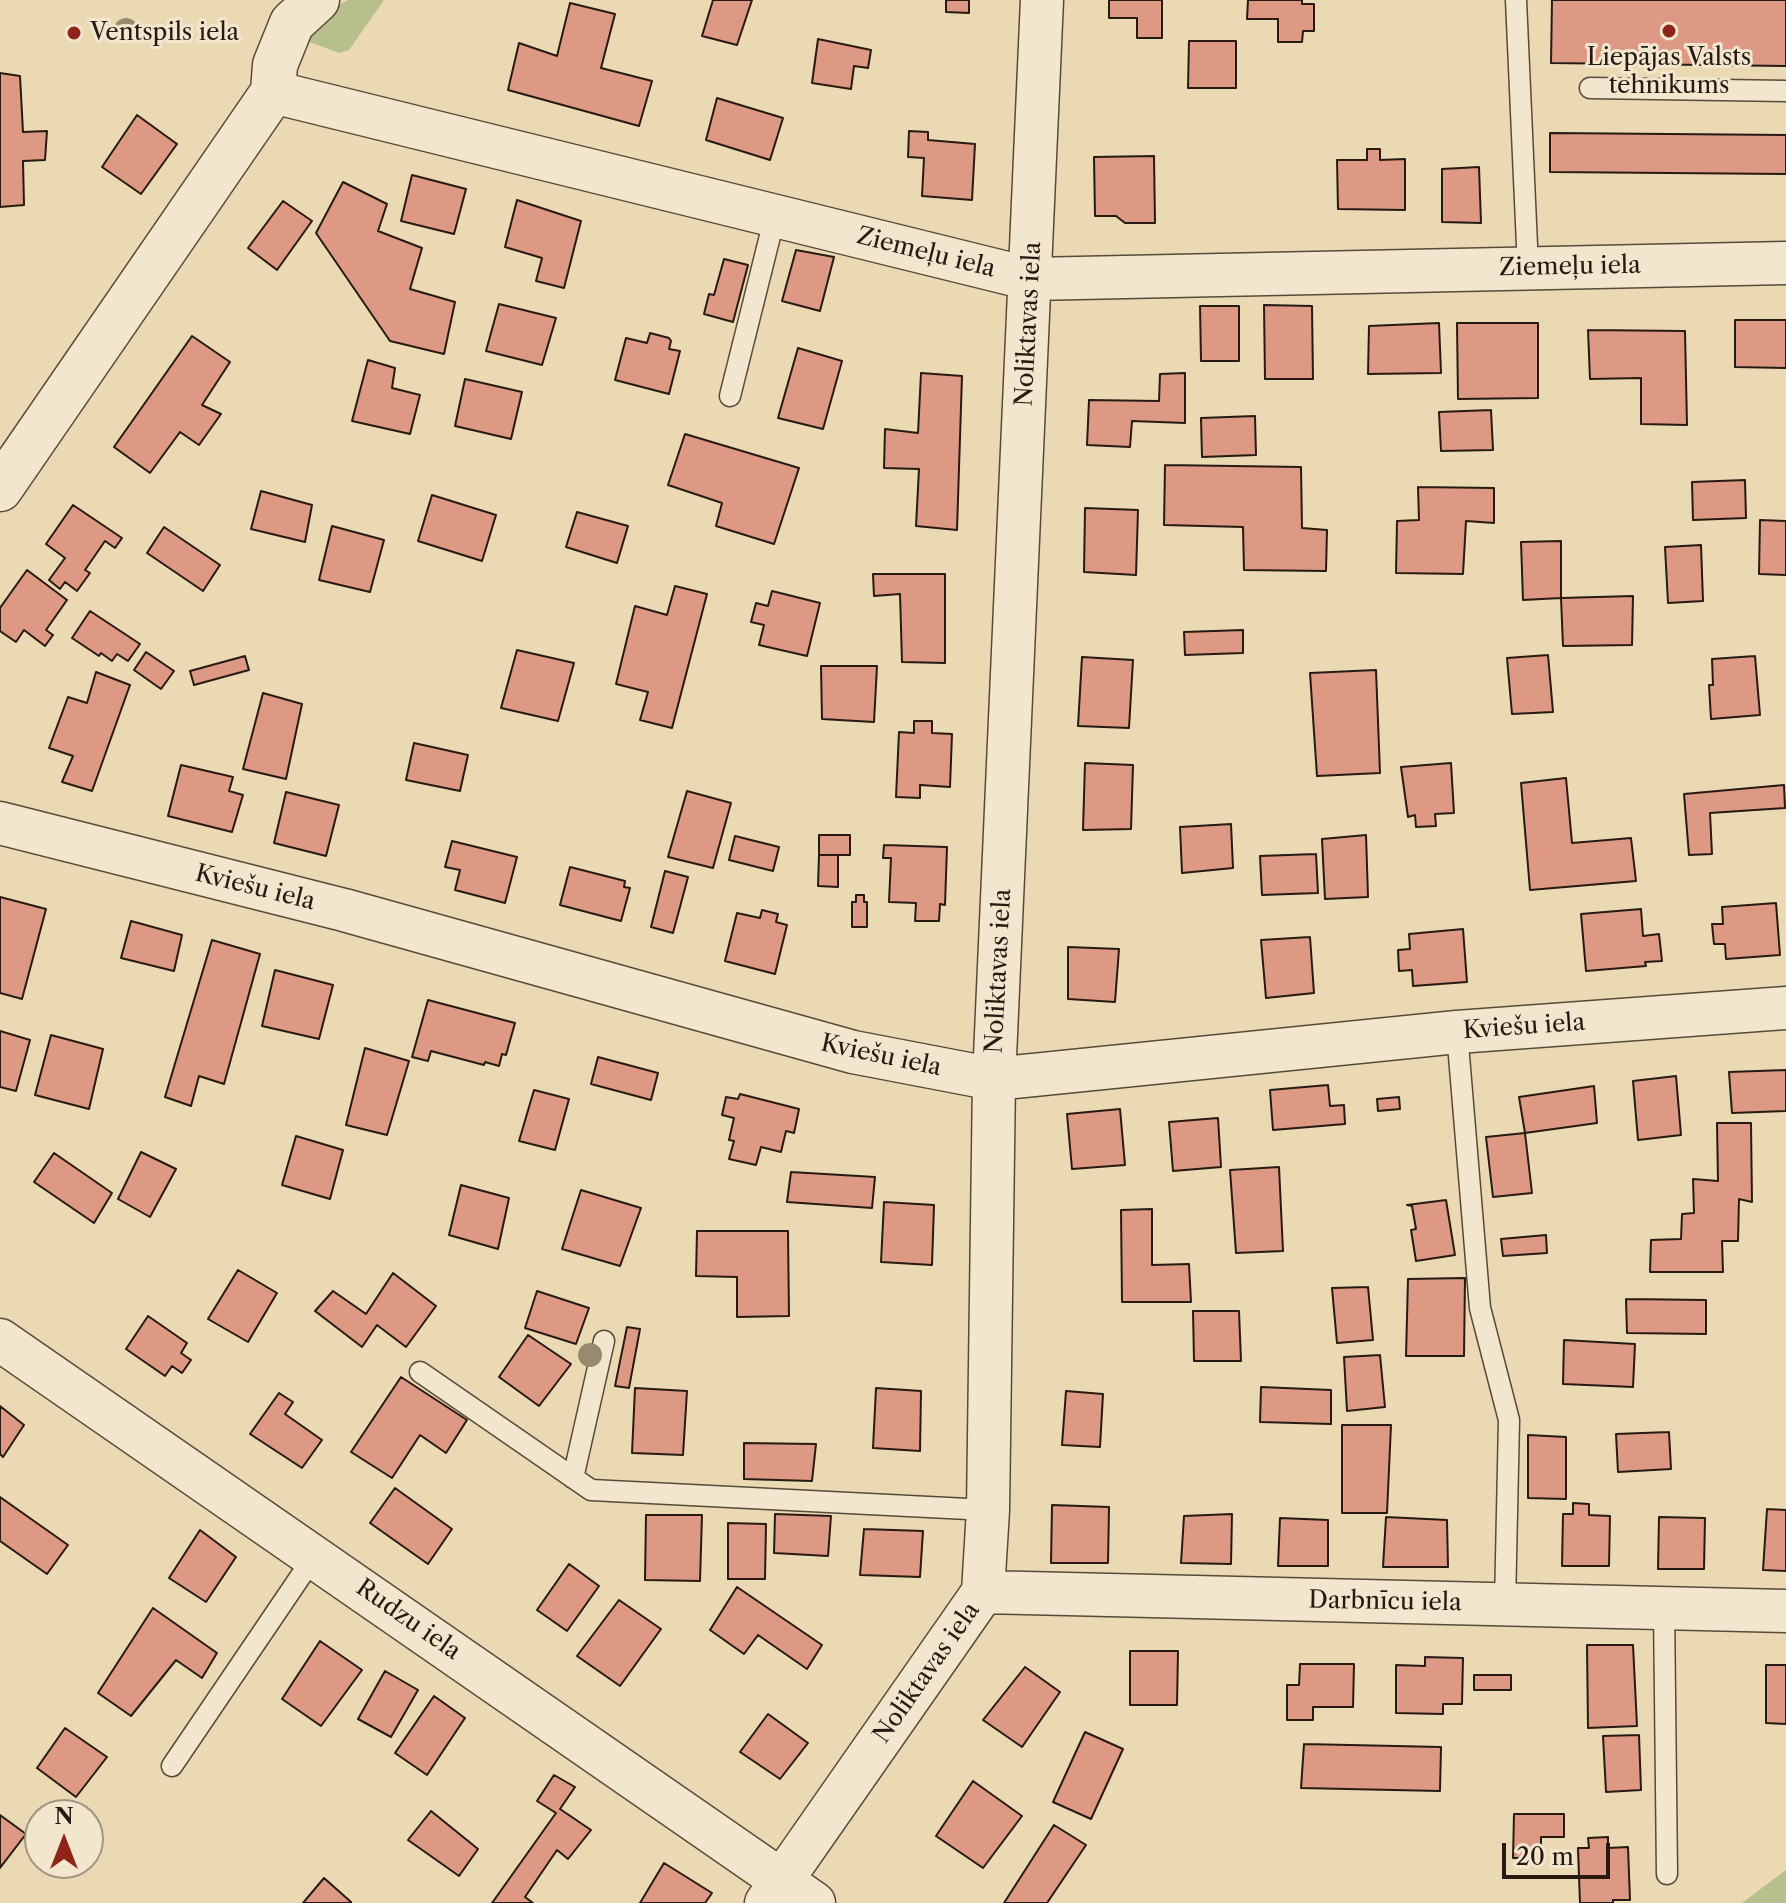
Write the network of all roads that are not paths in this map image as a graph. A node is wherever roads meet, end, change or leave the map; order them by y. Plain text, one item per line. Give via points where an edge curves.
1 (317, 0) edge
2 (1042, 0) edge
3 (1516, 0) edge
4 (1590, 88) dead end
5 (1786, 91) edge
6 (273, 92) junction
7 (775, 216) junction
8 (1786, 263) edge
9 (1528, 268) junction
10 (1031, 279) junction
11 (730, 396) dead end
12 (0, 489) edge
13 (0, 823) edge
14 (1786, 1008) edge
15 (1457, 1032) junction
16 (994, 1079) junction
17 (0, 1340) edge
18 (604, 1341) dead end
19 (420, 1372) dead end
20 (573, 1478) junction
21 (988, 1510) junction
22 (315, 1555) junction
23 (983, 1592) junction
24 (1505, 1605) junction
25 (1664, 1608) junction
26 (1786, 1611) edge
27 (172, 1766) dead end
28 (1667, 1874) dead end
29 (787, 1895) edge

1 - 6 street via 292,23 275,65
2 - 10 street, Noliktavas iela
3 - 9 lane
4 - 5 lane
6 - 7 street, Ziemeļu iela
6 - 12 street
7 - 10 street, Ziemeļu iela
7 - 11 lane
8 - 9 street, Ziemeļu iela
9 - 10 street, Ziemeļu iela
10 - 16 street, Noliktavas iela
13 - 16 street, Kviešu iela via 344,910 853,1052
14 - 15 street, Kviešu iela
15 - 16 street, Kviešu iela
15 - 24 lane via 1480,1308 1509,1420
16 - 21 street, Noliktavas iela
17 - 22 street, Rudzu iela
18 - 20 lane
19 - 20 lane
20 - 21 lane via 591,1490
21 - 23 street, Noliktavas iela
22 - 27 lane
22 - 29 street, Rudzu iela
23 - 24 street, Darbnīcu iela
23 - 29 street, Noliktavas iela
24 - 25 street, Darbnīcu iela
25 - 26 street, Darbnīcu iela
25 - 28 lane

